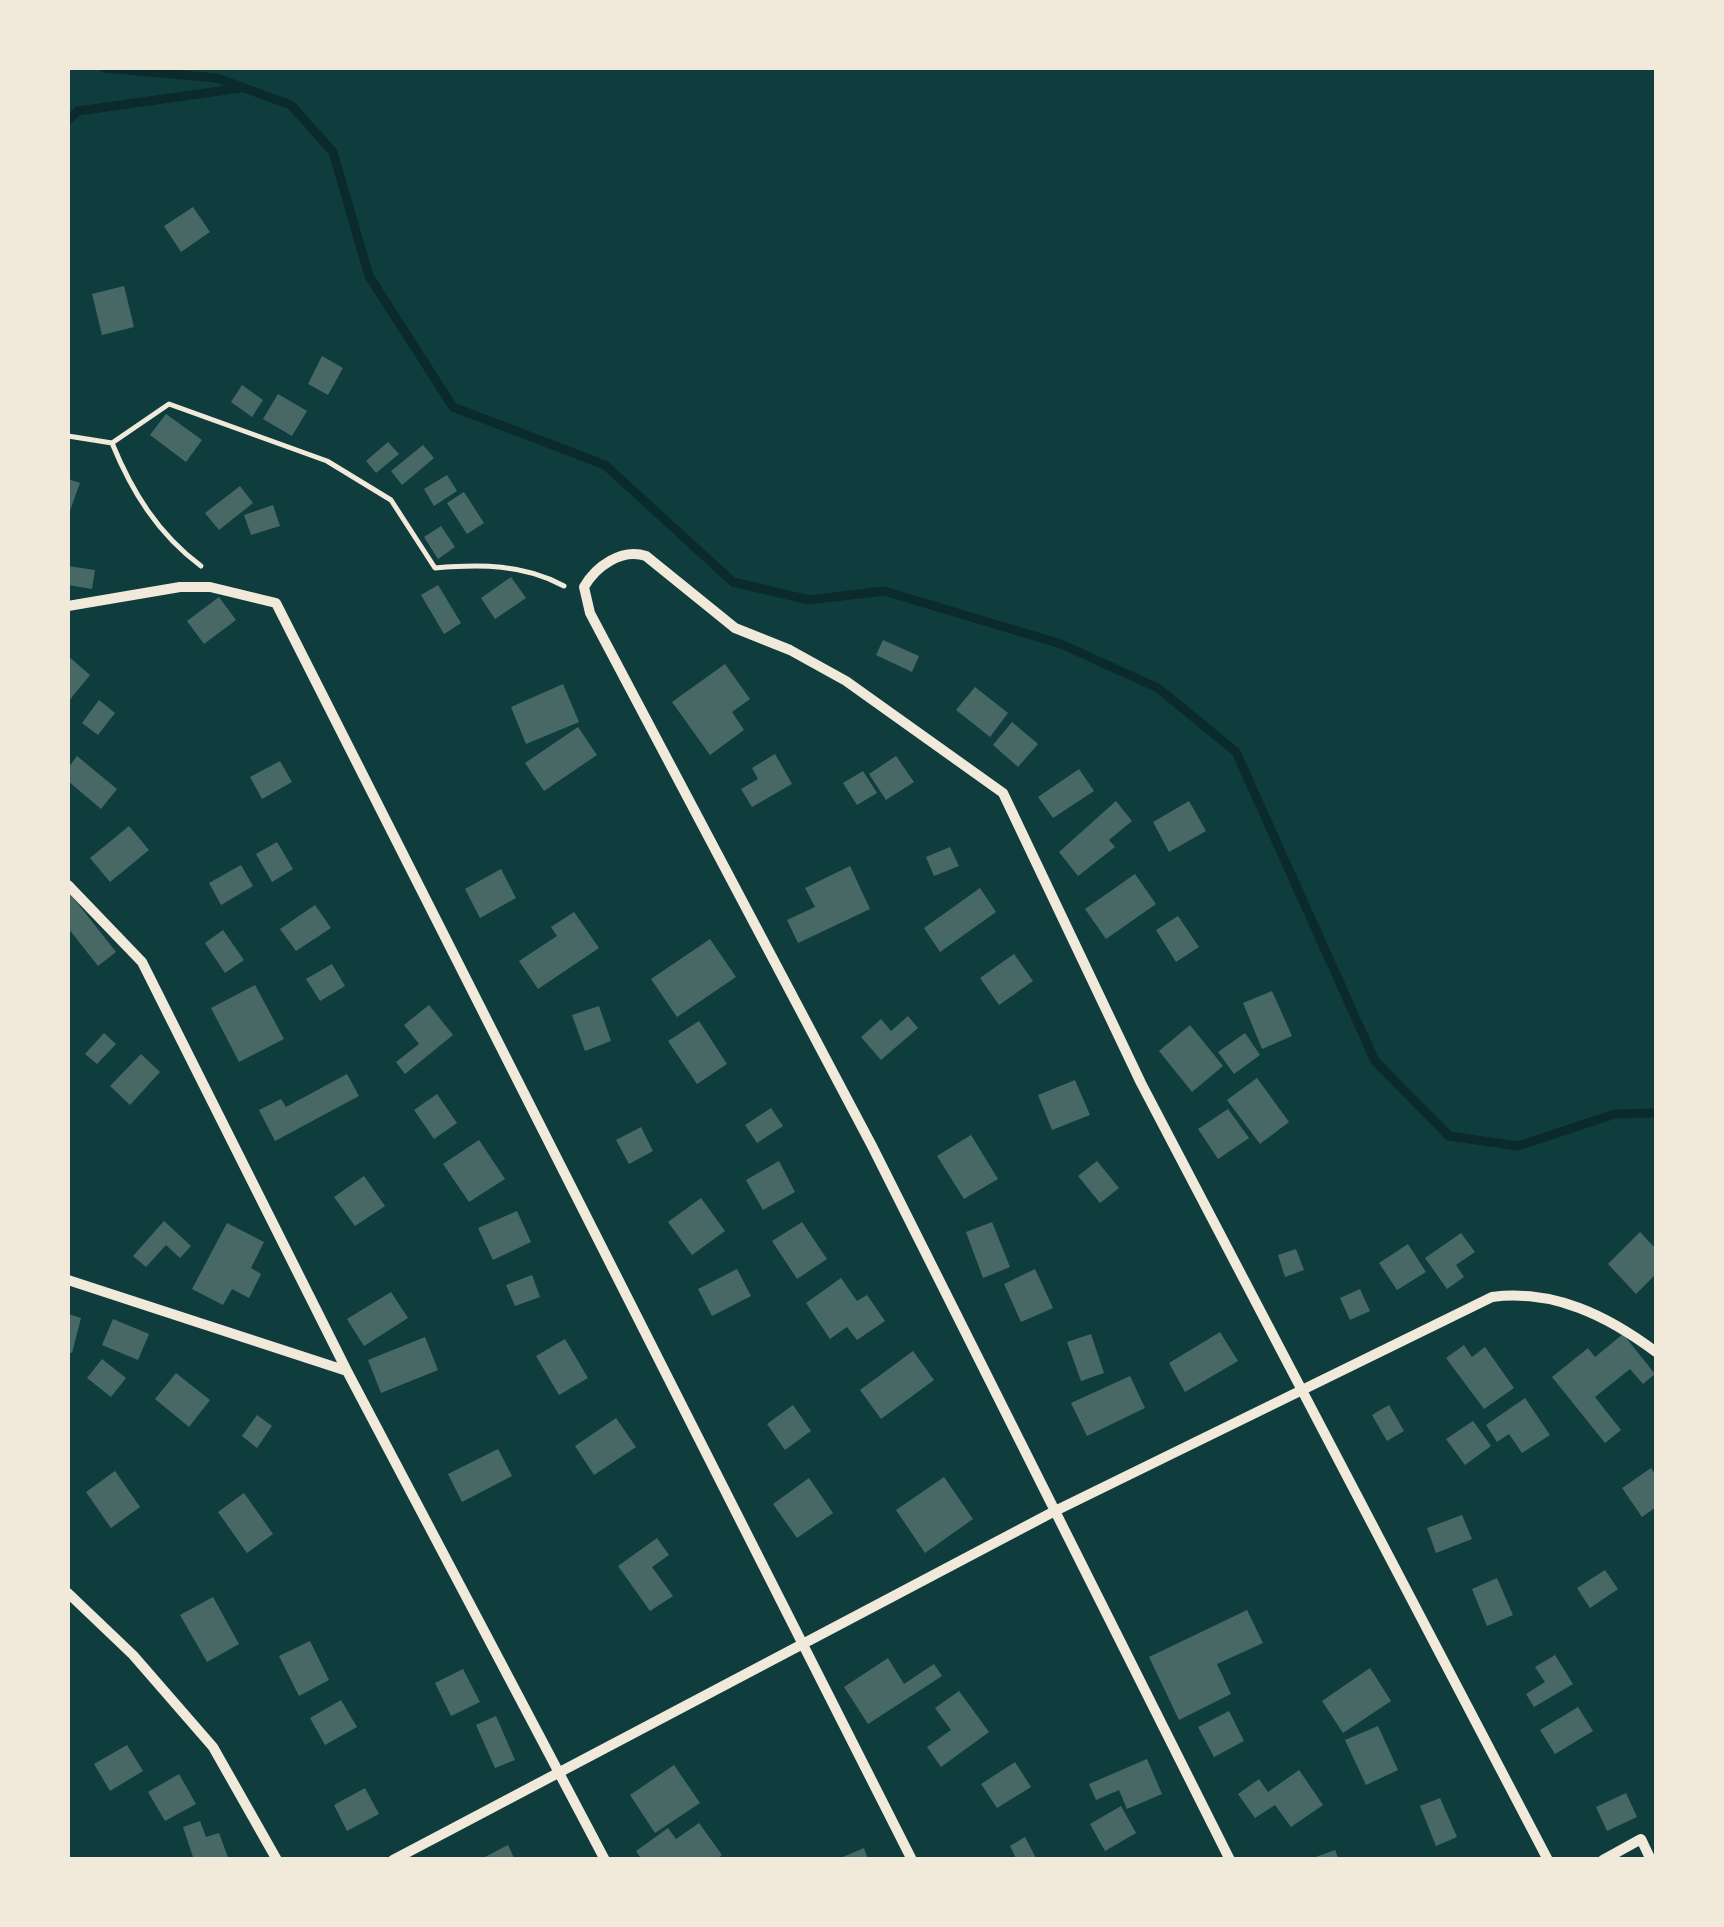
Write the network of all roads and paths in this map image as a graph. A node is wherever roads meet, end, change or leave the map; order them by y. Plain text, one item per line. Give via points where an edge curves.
1 (68, 436) edge
2 (112, 442) junction
3 (235, 592) junction
4 (584, 598) junction
5 (68, 606) edge
6 (68, 885) edge
7 (68, 1280) edge
8 (1656, 1352) edge
9 (346, 1372) junction
10 (1304, 1388) junction
11 (1053, 1512) junction
12 (68, 1592) edge
13 (804, 1643) junction
14 (560, 1771) junction
15 (277, 1860) edge
16 (392, 1860) edge
17 (605, 1860) edge
18 (912, 1860) edge
19 (1230, 1860) edge
20 (1548, 1860) edge
21 (1603, 1860) edge
22 (1651, 1860) edge

1 - 2 path
2 - 3 path via 132,491 178,549
2 - 4 path via 169,404 327,461 392,500 435,568 481,564 544,575
3 - 5 street via 180,587
3 - 13 street via 276,602
4 - 10 street via 591,575 608,562 646,556 735,628 846,681 1003,793 1141,1082
4 - 11 street via 872,1146
6 - 9 street via 142,962
7 - 9 street
8 - 10 street via 1593,1313 1512,1294 1492,1297
9 - 14 street
10 - 11 street
10 - 20 street
11 - 13 street
11 - 19 street
12 - 15 street via 133,1654 213,1748
13 - 14 street
13 - 18 street
14 - 16 street
14 - 17 street
21 - 22 street via 1640,1839

